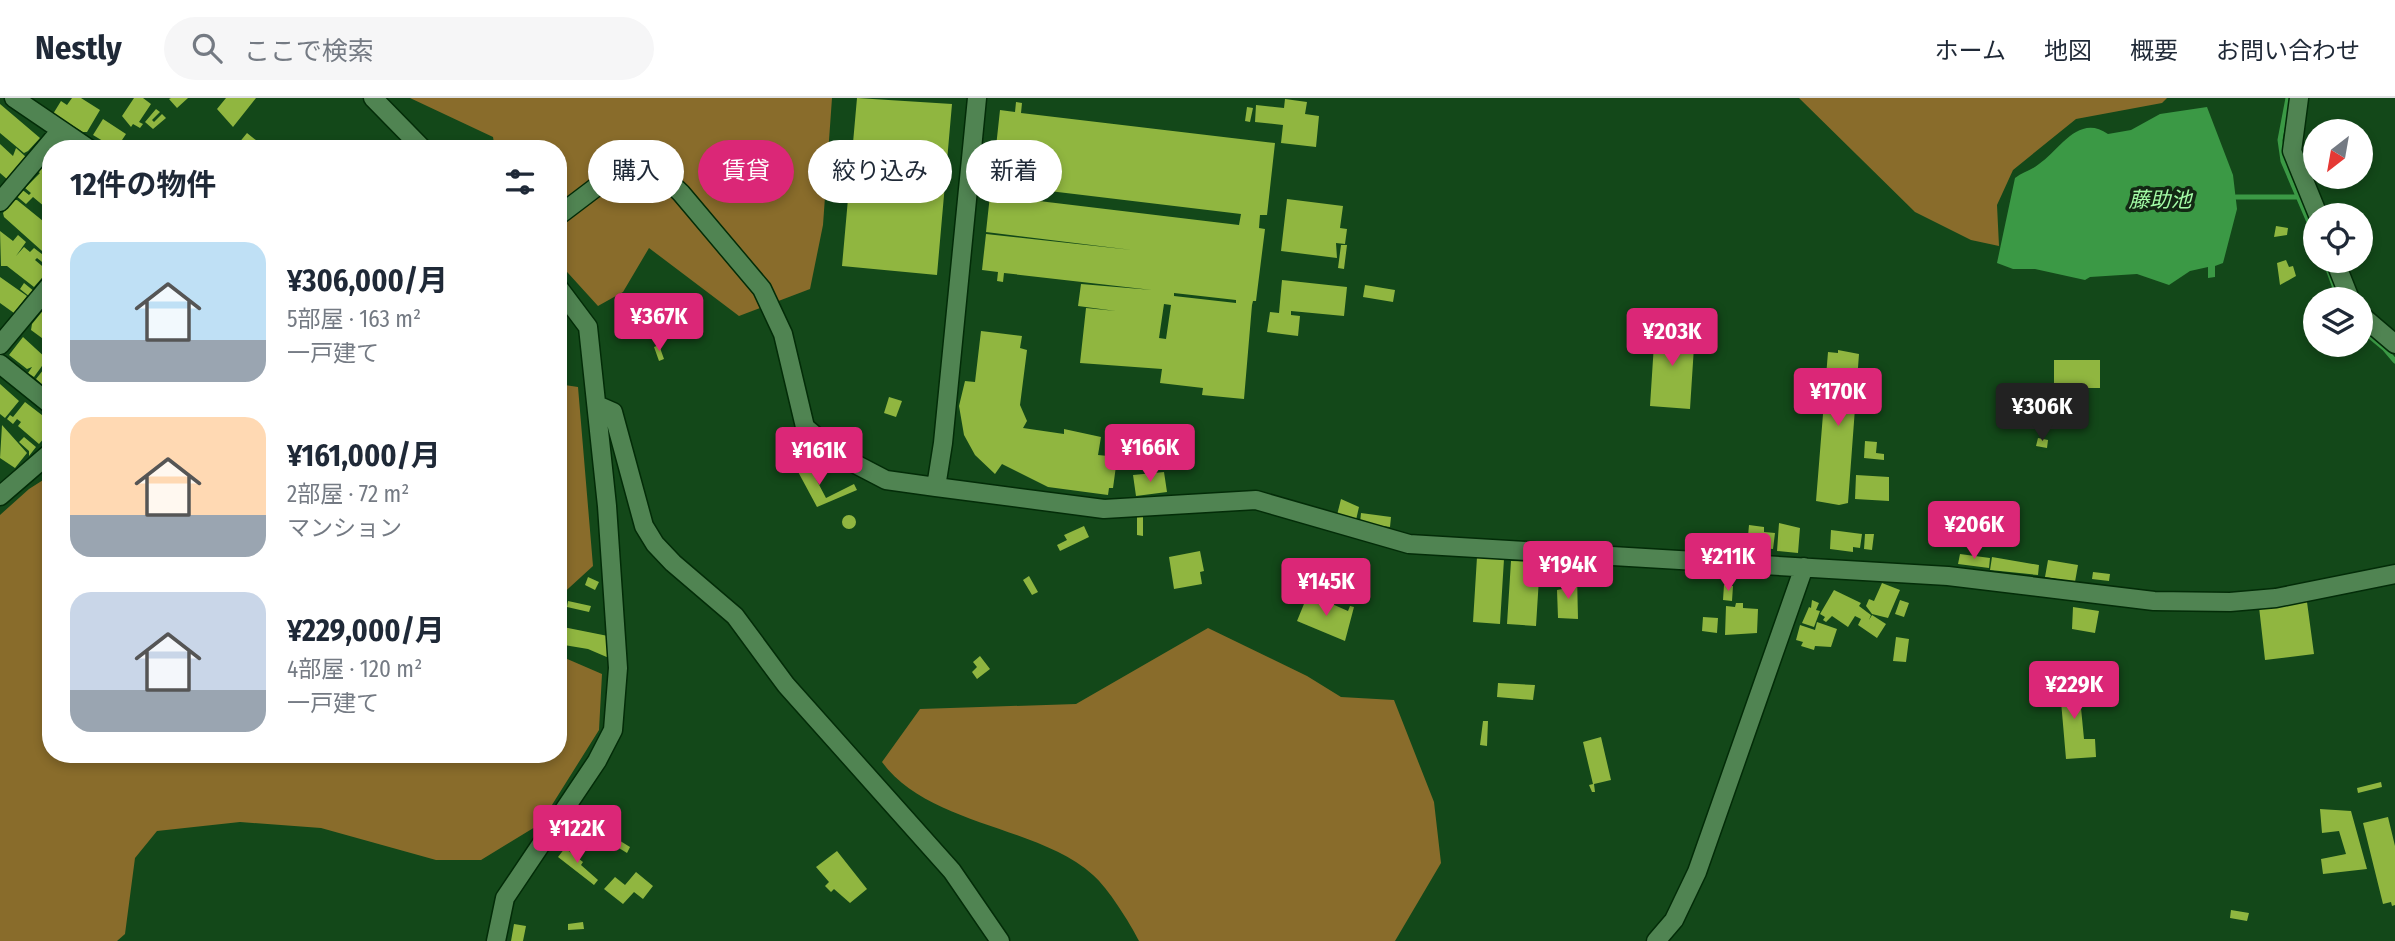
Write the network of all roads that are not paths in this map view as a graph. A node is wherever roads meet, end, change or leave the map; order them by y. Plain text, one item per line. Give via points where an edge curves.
1 (14, 98) edge
2 (373, 98) edge
3 (978, 98) edge
4 (2299, 98) edge
5 (60, 131) junction
6 (52, 140) edge
7 (74, 140) edge
8 (415, 140) edge
9 (42, 152) edge
10 (0, 202) edge
11 (2313, 203) edge
12 (567, 209) edge
13 (42, 295) edge
14 (567, 299) edge
15 (2373, 325) edge
16 (2395, 344) edge
17 (0, 345) edge
18 (0, 364) edge
19 (42, 398) edge
20 (597, 405) junction
21 (42, 460) edge
22 (936, 487) junction
23 (0, 496) edge
24 (1804, 567) junction
25 (2395, 574) edge
26 (496, 941) edge
27 (1000, 941) edge
28 (1656, 941) edge

1 - 5 street
2 - 8 street
3 - 22 street
4 - 11 street via 2292,150
5 - 6 street
5 - 7 street
9 - 10 street
12 - 22 street via 612,175 638,168 661,174 762,289 783,334 805,427 838,455 886,480
13 - 17 street
14 - 20 street via 588,327
15 - 16 street
18 - 19 street
20 - 26 street via 618,668 613,730 505,898
20 - 27 street via 613,412 644,526 655,544 735,615 794,695 951,871
21 - 23 street
22 - 24 street via 1104,509 1256,500 1409,544
24 - 25 street via 1948,576 2154,601 2230,602 2276,598
24 - 28 street via 1697,872 1674,920

